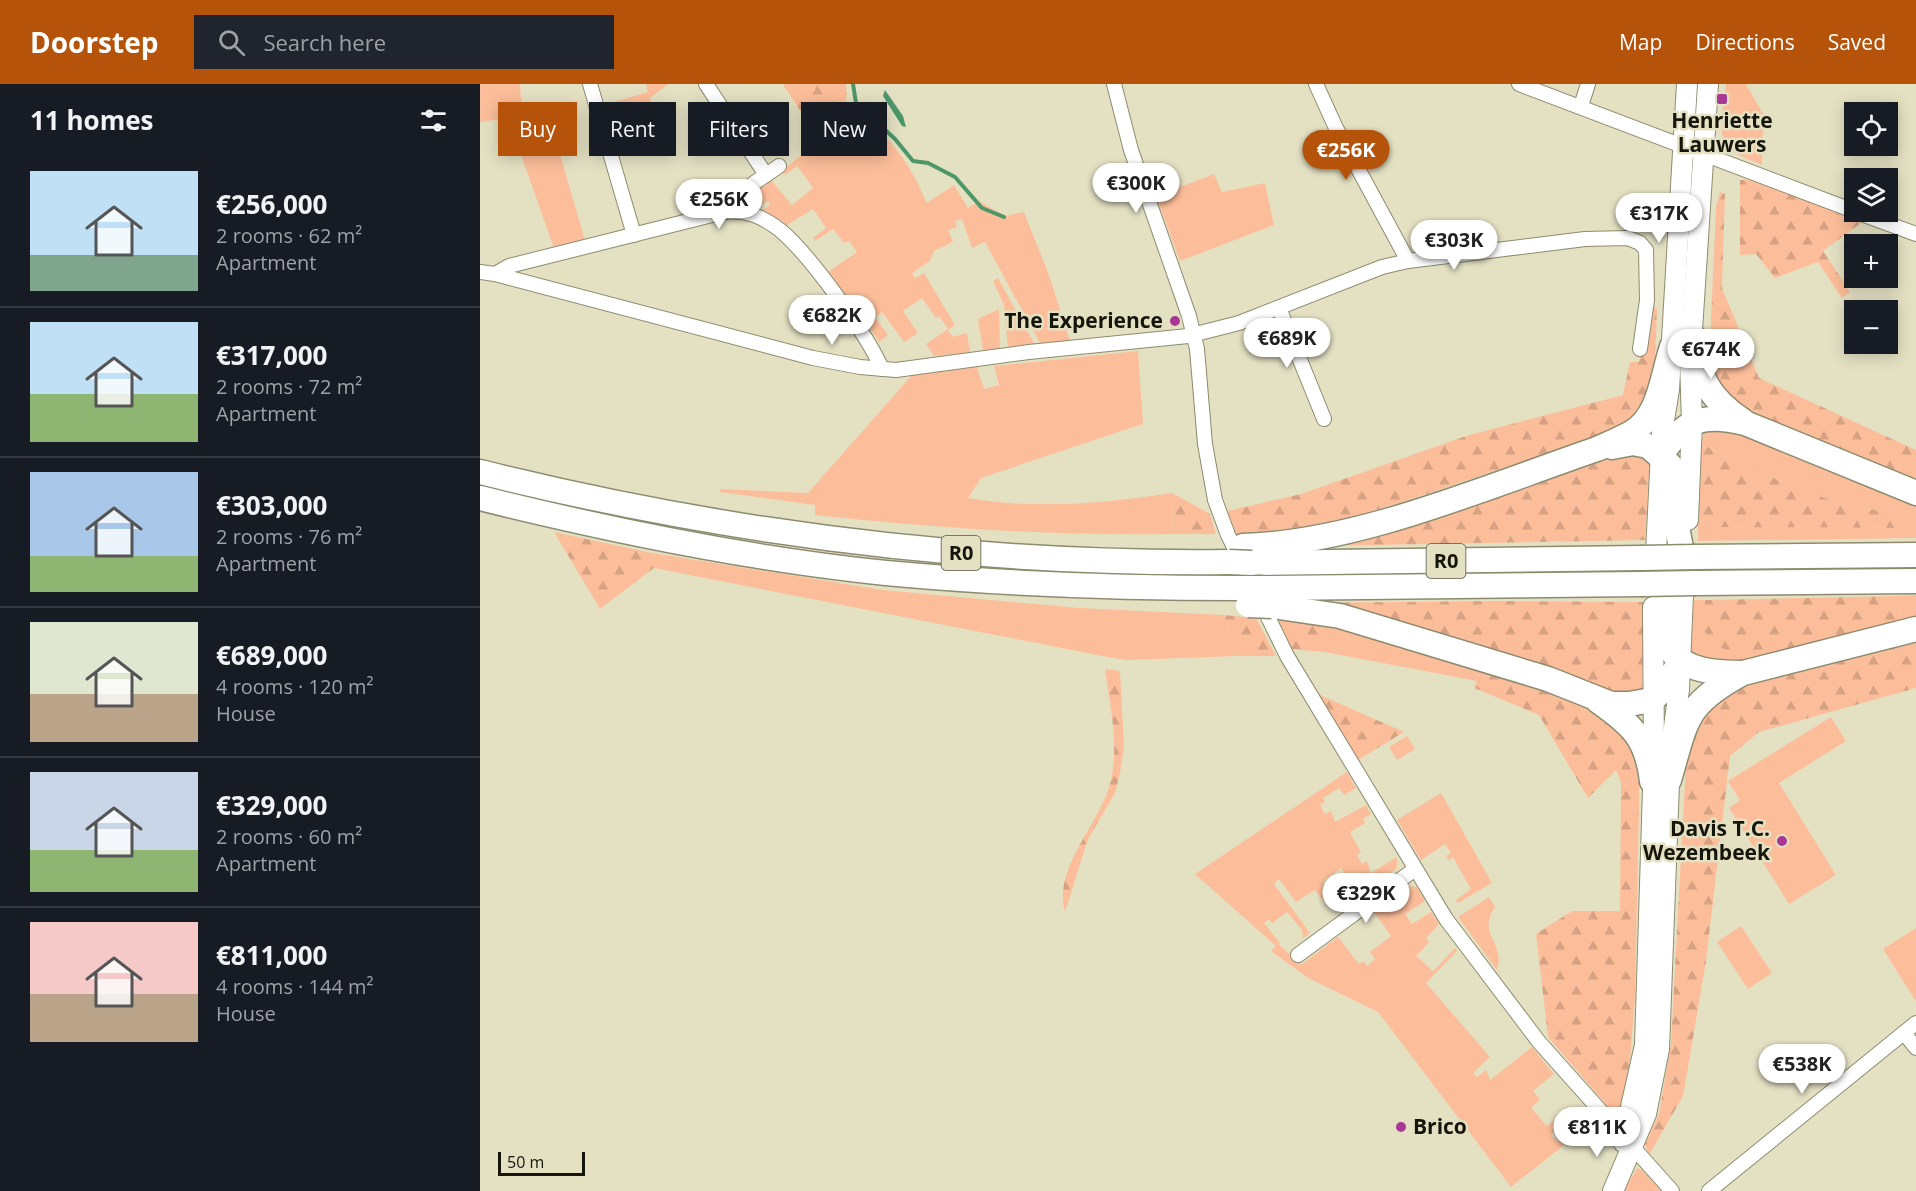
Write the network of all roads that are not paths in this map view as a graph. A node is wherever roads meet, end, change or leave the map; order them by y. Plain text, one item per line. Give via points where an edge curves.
1 (590, 84) edge
2 (706, 84) edge
3 (1114, 84) edge
4 (1316, 84) edge
5 (1519, 84) edge
6 (1588, 84) edge
7 (1687, 84) edge
8 (1708, 84) edge
9 (1581, 106) junction
10 (1683, 144) junction
11 (1703, 153) junction
12 (779, 166) dead end
13 (766, 175) junction
14 (1844, 207) edge
15 (734, 211) junction
16 (1884, 222) edge
17 (1916, 234) edge
18 (634, 235) junction
19 (1407, 261) junction
20 (480, 272) edge
21 (495, 274) junction
22 (1279, 308) junction
23 (1194, 335) junction
24 (1683, 341) junction
25 (1640, 349) dead end
26 (882, 369) junction
27 (1324, 419) dead end
28 (1692, 422) junction
29 (1745, 423) junction
30 (1597, 449) junction
31 (1662, 455) junction
32 (480, 472) edge
33 (1916, 493) edge
34 (480, 498) edge
35 (1916, 555) edge
36 (1232, 558) junction
37 (1692, 568) junction
38 (1646, 569) junction
39 (1916, 581) edge
40 (1256, 597) junction
41 (1916, 629) edge
42 (1681, 660) junction
43 (1743, 673) junction
44 (1593, 698) junction
45 (1652, 700) junction
46 (1661, 780) junction
47 (1415, 869) junction
48 (1298, 955) dead end
49 (1916, 1023) edge
50 (1904, 1033) junction
51 (1916, 1048) edge
52 (1628, 1143) junction
53 (1602, 1191) edge
54 (1613, 1191) edge
55 (1672, 1191) edge
56 (1709, 1191) edge

1 - 18 street
2 - 13 street
3 - 23 street via 1131,150
4 - 19 street
5 - 9 street
6 - 9 street
7 - 10 main road
8 - 11 main road
9 - 10 street
10 - 11 street
10 - 24 main road
11 - 14 street
11 - 24 main road
12 - 13 street
13 - 15 street via 742,192
15 - 18 street
15 - 26 street via 758,216 787,237 837,298
16 - 17 street
18 - 21 street via 510,266
19 - 22 street
19 - 25 street via 1572,240 1636,241 1646,250 1647,300
20 - 21 street
21 - 26 street via 813,358
22 - 23 street
22 - 27 street
23 - 26 street
23 - 47 street via 1205,444 1215,500 1228,535 1302,684
24 - 28 main road via 1690,361
24 - 29 highway via 1722,408
24 - 30 highway via 1644,424
24 - 31 main road
28 - 29 highway via 1722,417
28 - 31 highway via 1677,434
28 - 37 main road
29 - 33 highway
30 - 31 highway via 1634,443
30 - 36 highway via 1343,533 1274,545
31 - 37 highway via 1677,481 1678,532
31 - 38 main road
32 - 36 highway, R0 via 618,505 891,547 1088,561
34 - 40 highway, R0 via 615,529 779,559 976,580 1179,588
35 - 37 highway, R0
36 - 38 highway, R0
37 - 38 highway, R0, bridge
37 - 39 highway, R0
37 - 42 main road
38 - 40 highway, R0
38 - 42 highway via 1664,590 1664,631
38 - 45 main road
40 - 44 highway via 1340,616 1548,679
41 - 43 highway
42 - 43 highway via 1710,673
42 - 45 highway via 1664,690
42 - 46 main road
43 - 46 highway via 1709,693 1688,715
44 - 45 highway via 1611,704
44 - 46 highway via 1636,735
45 - 46 main road
46 - 52 main road via 1659,1049 1646,1114
47 - 48 street
47 - 52 street via 1514,1011
49 - 50 street
50 - 51 street
50 - 56 street
52 - 53 main road
52 - 54 main road
52 - 55 street

